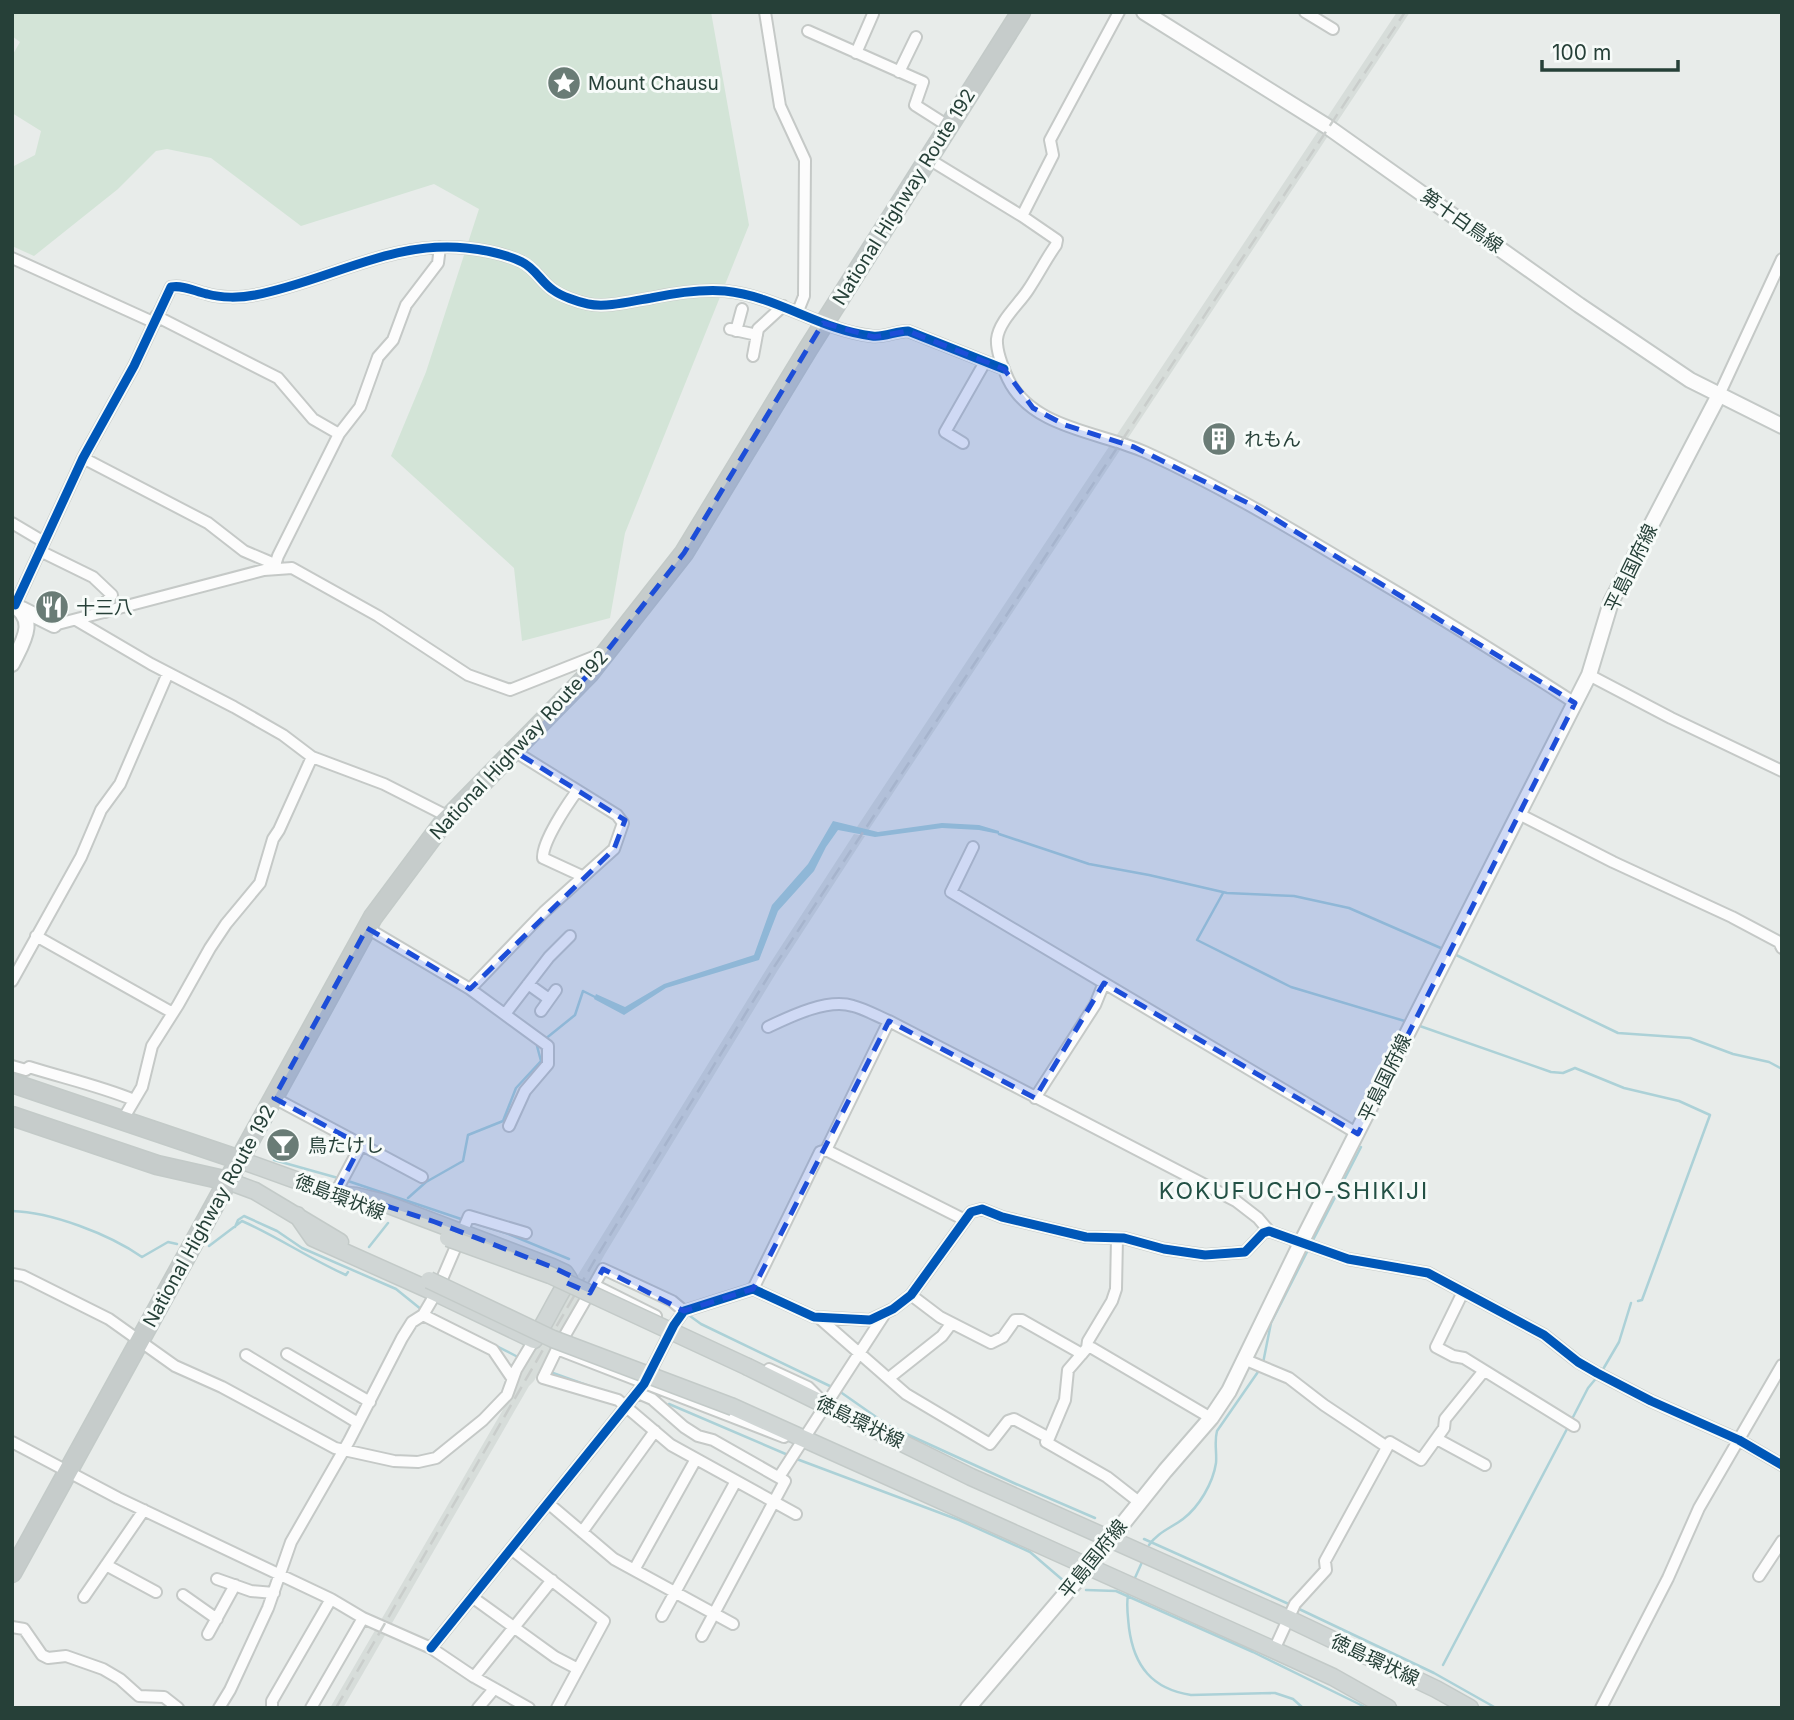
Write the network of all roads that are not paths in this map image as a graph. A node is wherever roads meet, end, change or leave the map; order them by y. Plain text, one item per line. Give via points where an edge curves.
1 (765, 12) edge
2 (1021, 12) edge
3 (1119, 12) edge
4 (1143, 12) edge
5 (1305, 12) edge
6 (873, 13) edge
7 (1334, 29) dead end
8 (808, 31) dead end
9 (916, 37) dead end
10 (856, 53) junction
11 (899, 72) junction
12 (948, 126) junction
13 (927, 158) junction
14 (1022, 216) junction
15 (440, 247) junction
16 (12, 258) edge
17 (1782, 258) edge
18 (783, 306) junction
19 (742, 309) dead end
20 (798, 311) junction
21 (155, 319) junction
22 (824, 323) junction
23 (757, 335) junction
24 (752, 356) dead end
25 (985, 362) junction
26 (1004, 369) junction
27 (1719, 395) junction
28 (1782, 426) edge
29 (339, 434) junction
30 (963, 443) dead end
31 (83, 458) junction
32 (12, 523) edge
33 (42, 546) junction
34 (274, 568) junction
35 (16, 606) edge
36 (105, 612) junction
37 (76, 620) junction
38 (54, 625) junction
39 (26, 634) junction
40 (607, 652) junction
41 (12, 664) edge
42 (168, 673) junction
43 (1589, 675) junction
44 (1575, 703) junction
45 (513, 751) junction
46 (312, 757) junction
47 (1782, 771) edge
48 (577, 790) junction
49 (1519, 814) junction
50 (449, 817) junction
51 (973, 847) dead end
52 (582, 876) junction
53 (367, 928) junction
54 (36, 936) junction
55 (570, 936) dead end
56 (1782, 948) edge
57 (12, 981) edge
58 (1104, 983) junction
59 (528, 984) junction
60 (470, 989) junction
61 (541, 1011) dead end
62 (173, 1013) junction
63 (505, 1014) junction
64 (889, 1021) junction
65 (768, 1027) dead end
66 (12, 1066) edge
67 (12, 1083) edge
68 (274, 1098) junction
69 (1035, 1098) junction
70 (134, 1100) junction
71 (12, 1116) edge
72 (122, 1121) junction
73 (509, 1126) dead end
74 (1357, 1134) junction
75 (361, 1145) junction
76 (826, 1150) junction
77 (240, 1160) junction
78 (422, 1177) dead end
79 (228, 1181) junction
80 (340, 1184) junction
81 (965, 1220) junction
82 (461, 1228) junction
83 (1269, 1231) junction
84 (526, 1233) dead end
85 (1117, 1238) junction
86 (1307, 1245) junction
87 (12, 1274) edge
88 (594, 1285) junction
89 (433, 1286) junction
90 (753, 1289) junction
91 (1463, 1292) junction
92 (911, 1295) junction
93 (684, 1311) junction
94 (425, 1312) junction
95 (885, 1313) junction
96 (818, 1317) junction
97 (951, 1324) junction
98 (674, 1325) junction
99 (140, 1340) junction
100 (534, 1340) junction
101 (557, 1349) junction
102 (1084, 1351) junction
103 (858, 1352) junction
104 (286, 1354) dead end
105 (246, 1355) dead end
106 (299, 1361) junction
107 (1256, 1364) junction
108 (1781, 1369) edge
109 (1483, 1371) junction
110 (512, 1378) junction
111 (889, 1378) junction
112 (288, 1380) junction
113 (641, 1389) junction
114 (832, 1394) junction
115 (370, 1402) junction
116 (626, 1407) junction
117 (1211, 1418) junction
118 (358, 1423) junction
119 (1571, 1425) dead end
120 (655, 1432) junction
121 (1049, 1438) junction
122 (1437, 1439) junction
123 (1738, 1440) junction
124 (12, 1442) edge
125 (1387, 1447) junction
126 (344, 1450) junction
127 (796, 1451) junction
128 (696, 1459) junction
129 (1485, 1465) dead end
130 (1782, 1465) edge
131 (68, 1470) junction
132 (779, 1477) junction
133 (736, 1481) junction
134 (775, 1502) junction
135 (1139, 1502) junction
136 (548, 1503) junction
137 (144, 1510) junction
138 (796, 1514) dead end
139 (583, 1532) junction
140 (1110, 1538) junction
141 (1782, 1541) edge
142 (511, 1549) junction
143 (106, 1565) junction
144 (1088, 1566) junction
145 (634, 1570) junction
146 (12, 1573) edge
147 (281, 1576) junction
148 (1759, 1576) dead end
149 (218, 1579) dead end
150 (552, 1580) junction
151 (235, 1585) junction
152 (156, 1592) dead end
153 (675, 1592) junction
154 (274, 1593) junction
155 (183, 1595) dead end
156 (85, 1597) dead end
157 (472, 1597) junction
158 (331, 1599) junction
159 (1292, 1611) junction
160 (714, 1614) junction
161 (662, 1616) dead end
162 (363, 1618) junction
163 (217, 1619) junction
164 (733, 1624) dead end
165 (12, 1627) edge
166 (514, 1628) junction
167 (208, 1634) dead end
168 (702, 1636) dead end
169 (431, 1648) junction
170 (1274, 1650) junction
171 (578, 1670) junction
172 (474, 1677) junction
173 (494, 1689) junction
174 (178, 1708) edge
175 (219, 1708) edge
176 (272, 1708) edge
177 (311, 1708) edge
178 (478, 1708) edge
179 (529, 1708) edge
180 (557, 1708) edge
181 (968, 1708) edge
182 (1388, 1708) edge
183 (1471, 1708) edge
184 (1601, 1708) edge

1 - 20 street via 780,106 805,160 804,296
2 - 12 highway, National Highway Route 192
3 - 14 street via 1049,140 1053,155
4 - 27 main road, 第十白鳥線 via 1328,127 1579,305
5 - 7 street
6 - 10 street
8 - 10 street
9 - 11 street
10 - 11 street
11 - 12 street via 923,82 915,104
12 - 13 highway, National Highway Route 192
13 - 14 street
13 - 22 highway, National Highway Route 192
14 - 26 street via 1057,240 1001,326 998,338
15 - 18 street via 483,250 523,262 554,291 589,304 707,290
15 - 21 street via 377,256 252,296 209,295 171,287
15 - 29 street via 438,263 406,305 393,340 378,357 360,407
16 - 21 street
17 - 27 street
18 - 20 street
18 - 23 street
19 - 23 street via 733,330
20 - 22 street
21 - 29 street via 278,378 313,419
21 - 31 street
22 - 25 street via 874,337 908,331
22 - 40 highway, National Highway Route 192 via 684,553
23 - 24 street
25 - 26 street
25 - 30 street via 945,432
26 - 44 street via 1017,394 1033,408 1065,425 1133,447 1254,506
27 - 28 main road, 第十白鳥線
27 - 43 main road, 平島国府線 via 1611,602
29 - 34 street
31 - 33 street
31 - 34 street via 208,523
32 - 33 street
33 - 35 street
33 - 36 street via 112,594 103,605
34 - 36 street
34 - 40 street via 292,568 378,616 468,675 510,690
35 - 38 main road
35 - 39 main road via 26,617
36 - 37 street
37 - 38 street
37 - 42 street
38 - 39 main road
39 - 41 main road
40 - 45 highway, National Highway Route 192
42 - 46 street via 234,706
42 - 54 street via 120,784 101,810 81,857
43 - 44 main road, 平島国府線
43 - 47 street
44 - 49 main road, 平島国府線
45 - 48 street
45 - 50 highway, National Highway Route 192
46 - 50 street via 384,784
46 - 62 street via 273,839 260,883 215,940
48 - 52 street via 542,849 543,858
48 - 52 street via 623,823 614,849
49 - 56 street via 1732,917 1779,942
49 - 74 main road, 平島国府線
50 - 53 highway, National Highway Route 192
51 - 58 street via 951,892
52 - 60 street
53 - 60 street
53 - 68 highway, National Highway Route 192
54 - 57 street
54 - 62 street
55 - 59 street
58 - 69 street via 1095,1005
58 - 74 street
59 - 61 street via 553,995
59 - 63 street
60 - 63 street
62 - 70 street via 152,1046
63 - 73 street via 543,1041 548,1064 525,1091
64 - 65 street via 851,1005 826,1006
64 - 69 street
64 - 76 street
66 - 70 street via 108,1089
67 - 72 highway
68 - 75 street
68 - 77 highway, National Highway Route 192
69 - 83 street via 1236,1201
70 - 72 street
71 - 79 highway via 158,1165
72 - 77 highway
74 - 86 main road, 平島国府線
75 - 78 street
75 - 80 street
76 - 81 street
76 - 90 street via 820,1152
77 - 79 highway, National Highway Route 192
77 - 80 main road, 徳島環状線
79 - 89 main road, 徳島環状線
79 - 99 highway, National Highway Route 192
80 - 82 main road, 徳島環状線
81 - 85 street via 982,1209 1086,1237
81 - 92 street
82 - 84 street via 469,1216
82 - 89 street
82 - 100 main road via 565,1273 569,1279
82 - 114 main road, 徳島環状線, bridge via 550,1275 748,1367
83 - 85 street via 1245,1252 1227,1255 1164,1249
83 - 86 street
85 - 102 street via 1116,1289
86 - 91 street via 1348,1259 1428,1273
86 - 107 main road, 平島国府線
87 - 99 street via 109,1319
88 - 93 street via 603,1269
88 - 98 street
88 - 101 street
89 - 94 street
89 - 100 main road
89 - 127 main road, 徳島環状線, bridge via 553,1339 733,1407
90 - 93 street
90 - 96 street
91 - 109 street via 1436,1347
91 - 123 street via 1544,1335 1599,1374
92 - 95 street
92 - 97 street
93 - 98 street
94 - 110 street via 493,1350
94 - 115 street via 402,1338
95 - 96 street via 870,1320
95 - 103 street
96 - 103 street
97 - 102 street via 991,1343 1003,1337 1015,1320 1022,1320
97 - 111 street
98 - 113 street
98 - 114 street
99 - 126 street via 175,1366
99 - 131 highway, National Highway Route 192
100 - 110 street
101 - 113 street
101 - 116 street via 542,1378 611,1396
102 - 117 street via 1092,1348 1104,1354
102 - 121 street via 1068,1370 1065,1400
103 - 111 street
103 - 114 street
104 - 106 street
105 - 112 street
106 - 112 street
106 - 115 street
107 - 117 main road, 平島国府線
107 - 125 street via 1289,1378
108 - 123 street
109 - 119 street
109 - 122 street via 1445,1419
110 - 126 street via 507,1395 436,1458 394,1461
111 - 121 street via 906,1394 990,1444 1014,1419
112 - 118 street
113 - 116 street
113 - 127 street via 790,1439
113 - 132 street via 698,1436
114 - 127 street
114 - 140 main road, 徳島環状線 via 971,1477
115 - 118 street
116 - 120 street
116 - 136 street
117 - 135 main road, 平島国府線
118 - 126 street
120 - 128 street
120 - 139 street
121 - 135 street via 1046,1442 1107,1477
122 - 125 street via 1421,1460 1390,1442
122 - 129 street
123 - 130 street
123 - 184 street via 1699,1508
124 - 131 street
125 - 159 street via 1325,1561 1326,1570
126 - 147 street via 291,1542
127 - 132 street
127 - 144 main road, 徳島環状線 via 973,1513
128 - 133 street
128 - 145 street
131 - 137 street
131 - 146 highway, National Highway Route 192
132 - 134 street via 785,1481
133 - 134 street
133 - 153 street
134 - 138 street
134 - 160 street
135 - 140 main road, 平島国府線
136 - 139 street
136 - 142 street
137 - 143 street
137 - 147 street
139 - 145 street
140 - 144 main road, 平島国府線
140 - 159 main road, 徳島環状線
141 - 148 street
142 - 150 street
142 - 157 street
143 - 152 street
143 - 156 street
144 - 170 main road, 徳島環状線
144 - 181 main road, 平島国府線
145 - 153 street
147 - 154 street
147 - 158 street
149 - 151 street
150 - 166 street
150 - 171 street via 604,1621
151 - 154 street
151 - 163 street
153 - 160 street
153 - 161 street
154 - 175 street
155 - 163 street via 190,1607
157 - 166 street
157 - 169 street
158 - 162 street
158 - 176 street
159 - 170 street
159 - 183 main road, 徳島環状線
160 - 164 street
160 - 168 street
162 - 169 street
162 - 177 street
163 - 167 street
165 - 174 street via 24,1629 48,1658 66,1656 103,1669 139,1696 164,1697
166 - 171 street
166 - 172 street
169 - 172 street
170 - 182 main road, 徳島環状線
171 - 180 street
172 - 173 street
173 - 178 street
173 - 179 street

